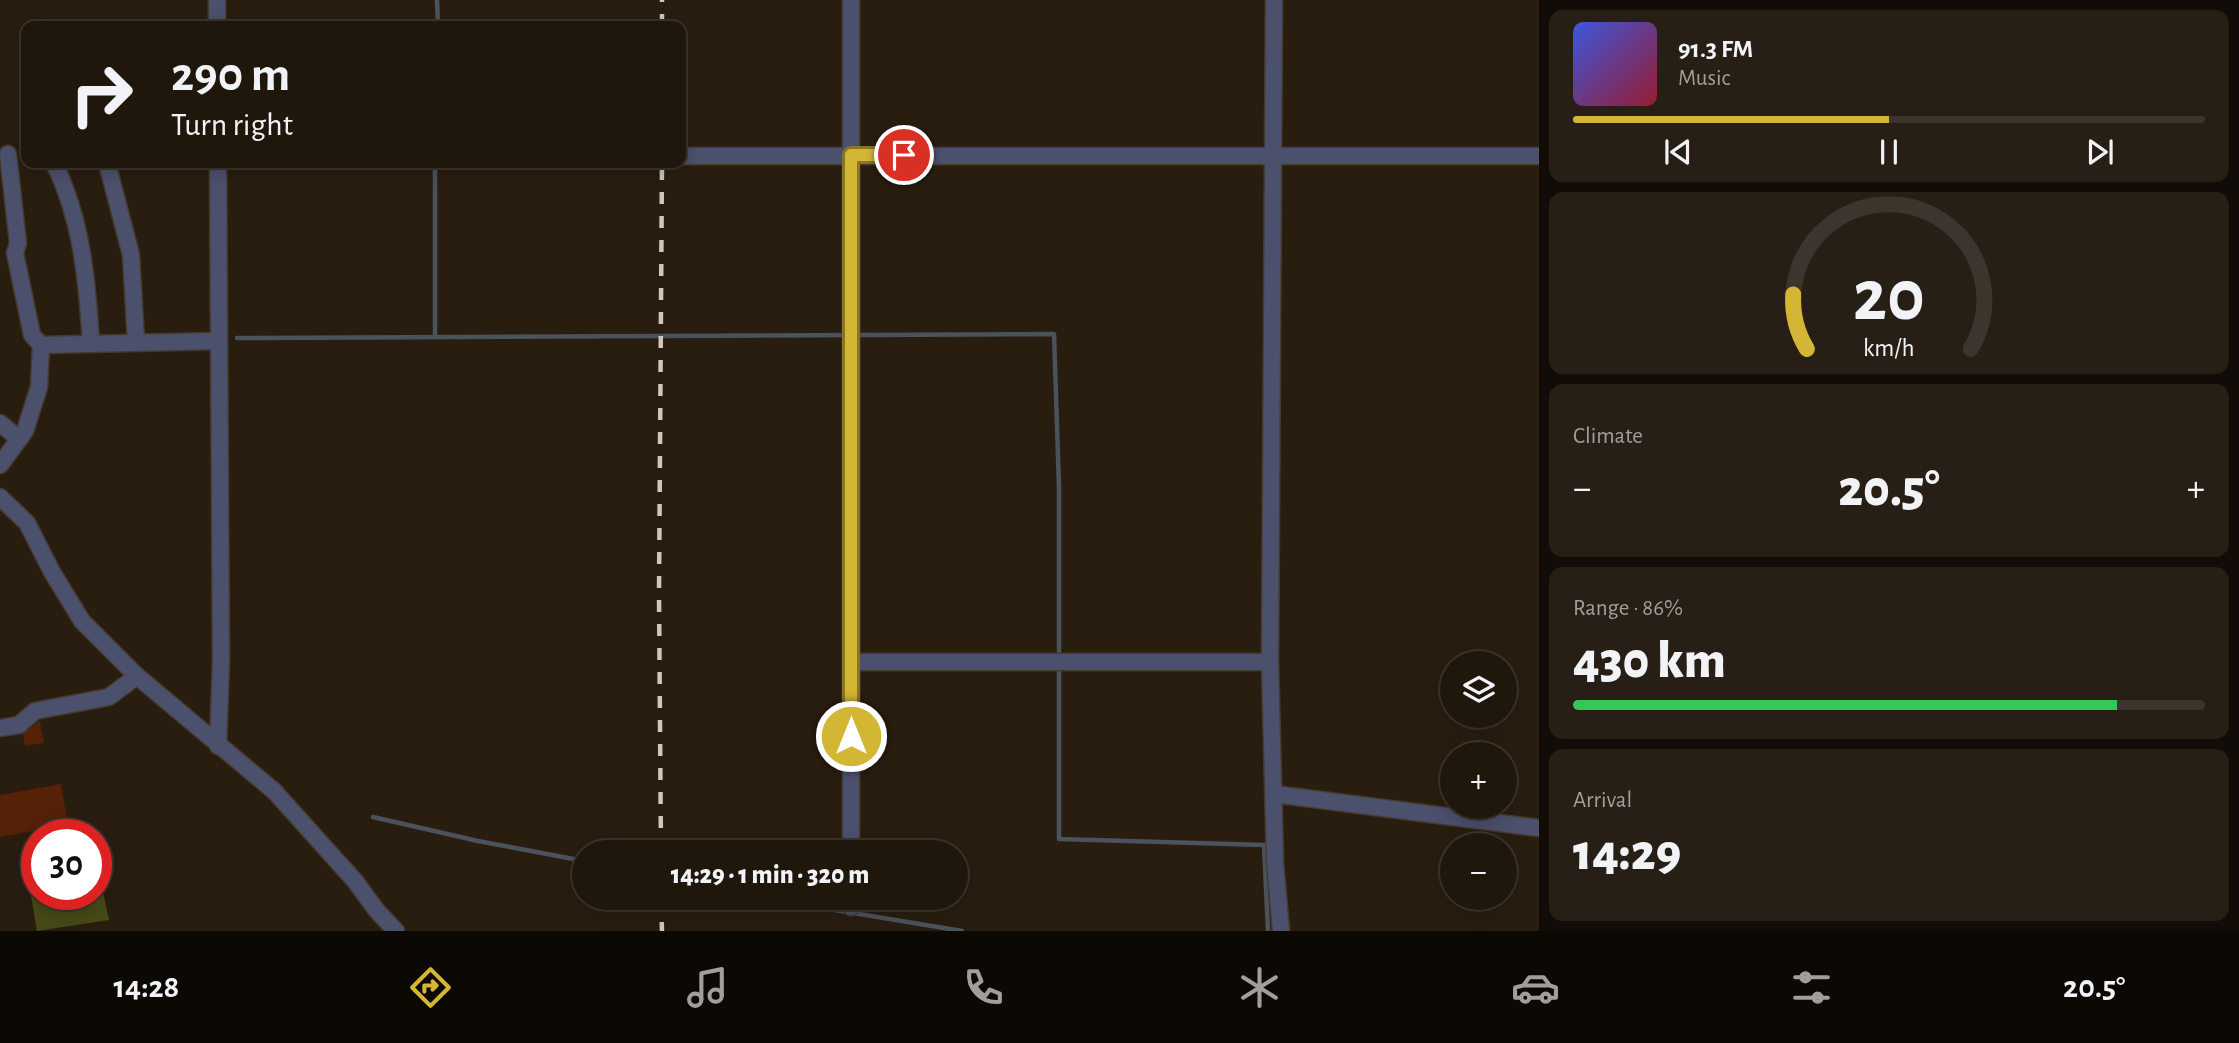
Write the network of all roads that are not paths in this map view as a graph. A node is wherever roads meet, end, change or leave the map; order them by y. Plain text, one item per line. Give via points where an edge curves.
1 (217, 0) edge
2 (851, 0) edge
3 (1274, 0) edge
4 (217, 21) edge
5 (4, 154) edge
6 (851, 155) junction
7 (686, 156) edge
8 (1274, 156) junction
9 (1539, 156) edge
10 (56, 168) edge
11 (108, 168) edge
12 (218, 168) edge
13 (8, 254) edge
14 (218, 341) junction
15 (136, 342) junction
16 (91, 343) junction
17 (40, 345) junction
18 (0, 423) edge
19 (19, 439) junction
20 (0, 465) edge
21 (0, 497) edge
22 (852, 662) junction
23 (1270, 662) junction
24 (136, 676) junction
25 (0, 728) edge
26 (218, 746) junction
27 (1274, 794) junction
28 (1539, 828) edge
29 (851, 840) edge
30 (396, 931) edge
31 (1281, 931) edge

1 - 4 street
2 - 6 street
3 - 8 street
5 - 13 street via 18,243
6 - 7 street
6 - 8 street
6 - 22 street
8 - 9 street
8 - 23 street
10 - 16 street via 77,226
11 - 15 street via 131,255
12 - 14 street
13 - 17 street via 32,335
14 - 15 street
14 - 26 street
15 - 16 street
16 - 17 street
17 - 19 street via 39,387
18 - 19 street
19 - 20 street
21 - 24 street via 27,523 82,621
22 - 23 street
22 - 29 street
23 - 27 street
24 - 25 street via 109,697 35,711 19,725
24 - 26 street
26 - 30 street via 274,791
27 - 28 street
27 - 31 street

